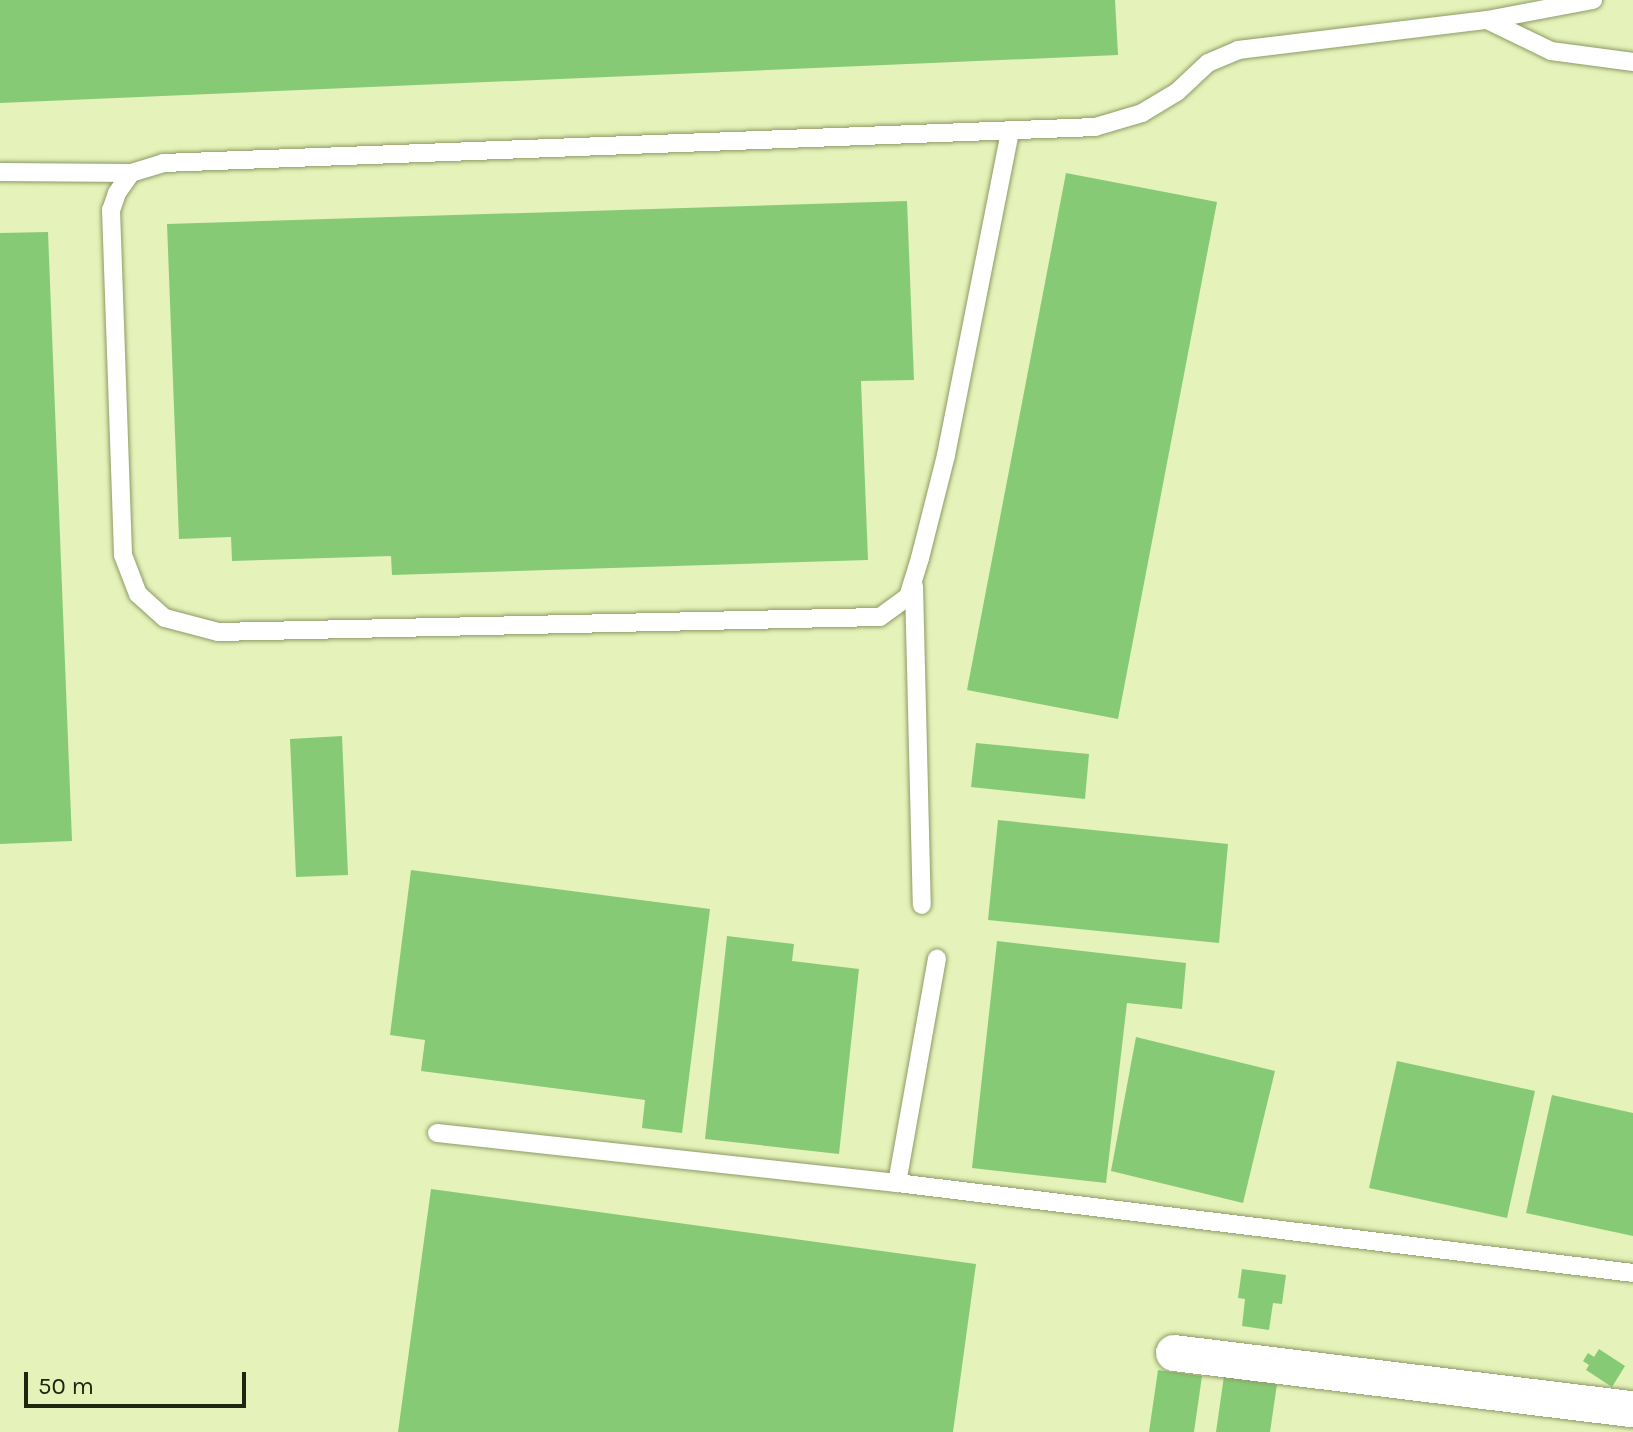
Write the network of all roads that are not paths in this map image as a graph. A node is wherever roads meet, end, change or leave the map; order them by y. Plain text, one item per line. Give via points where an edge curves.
1 (1593, 0) edge
2 (1487, 20) junction
3 (1633, 62) edge
4 (1010, 131) junction
5 (0, 172) edge
6 (131, 173) junction
7 (914, 579) junction
8 (922, 905) dead end
9 (937, 959) dead end
10 (437, 1133) dead end
11 (897, 1183) junction
12 (1633, 1273) edge
13 (1174, 1353) dead end
14 (1633, 1409) edge

1 - 2 lane
2 - 3 lane via 1551,51
2 - 4 lane via 1238,50 1208,63 1177,92 1142,113 1095,127
4 - 6 lane via 163,163
4 - 7 lane via 946,455
5 - 6 lane
6 - 7 lane via 111,210 123,555 138,594 165,618 218,632 880,617 908,597
7 - 8 lane
9 - 11 lane
10 - 11 lane
11 - 12 lane
13 - 14 street

